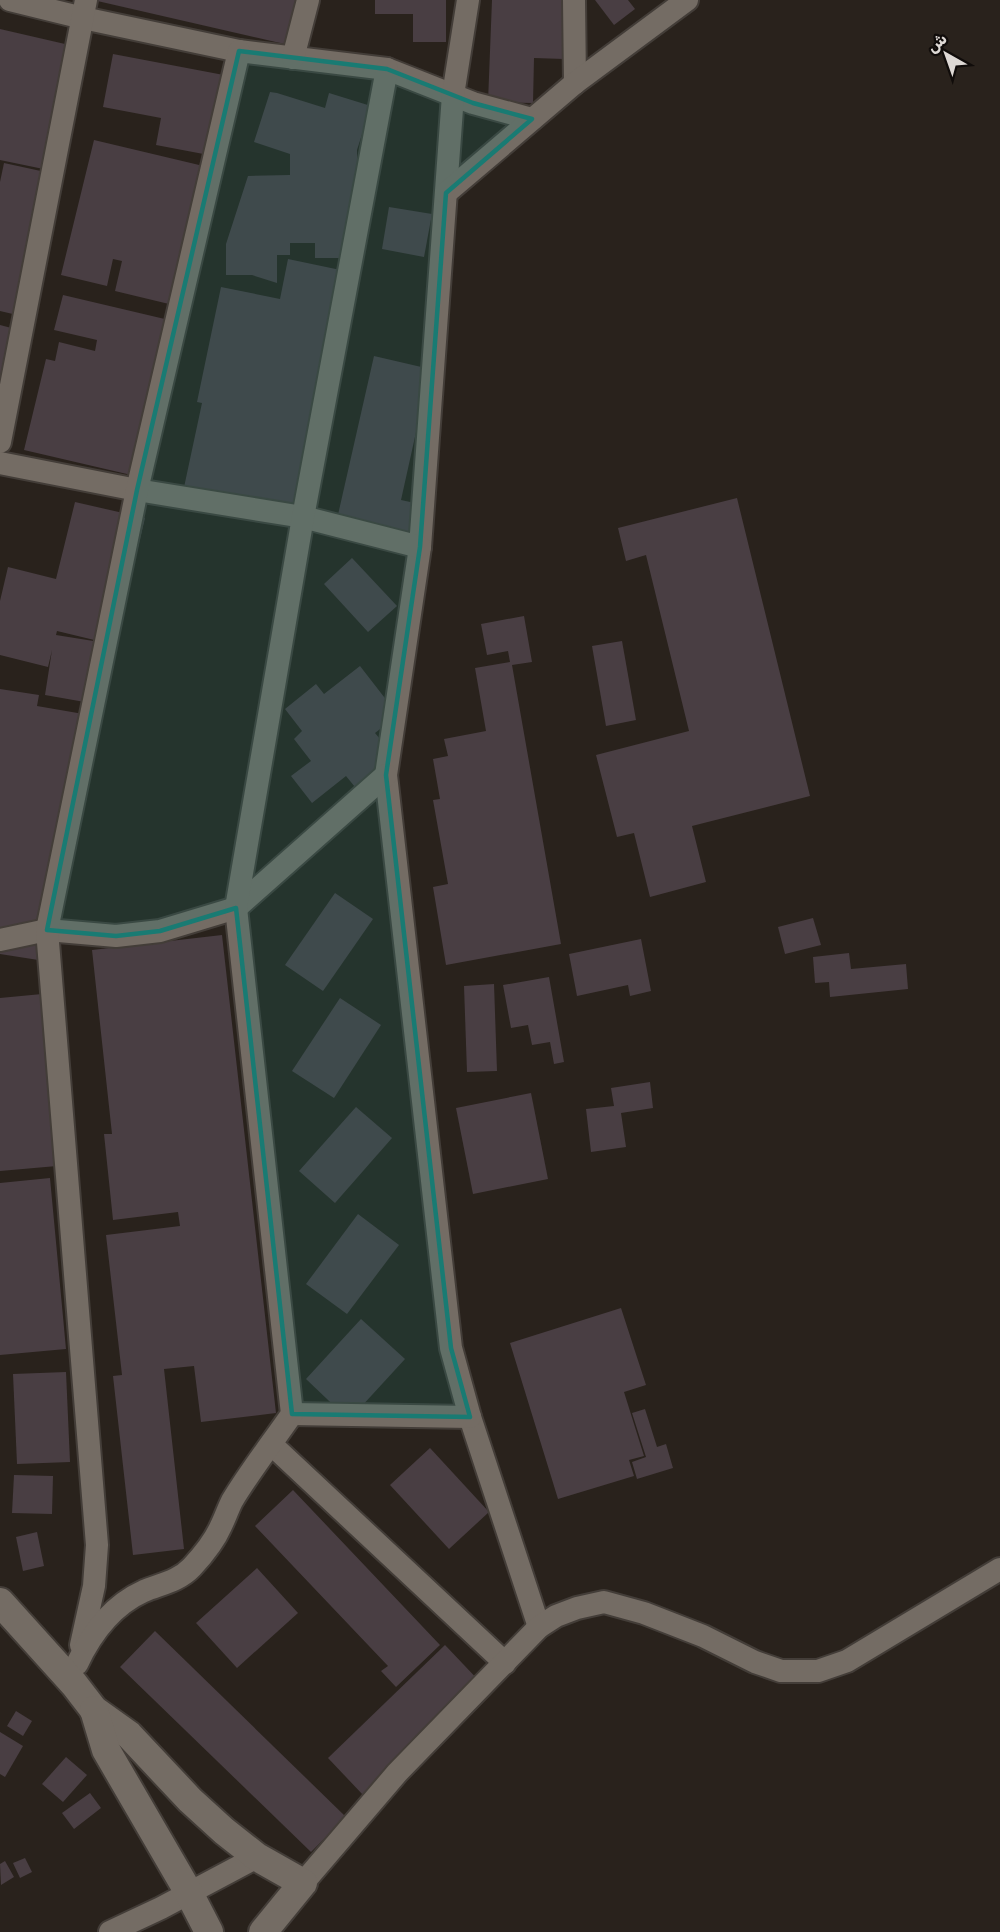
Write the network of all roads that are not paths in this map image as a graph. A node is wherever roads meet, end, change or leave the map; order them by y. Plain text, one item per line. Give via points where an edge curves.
1 (10, 0) edge
2 (308, 0) edge
3 (468, 0) edge
4 (574, 0) edge
5 (687, 0) edge
6 (84, 9) edge
7 (239, 51) junction
8 (292, 58) junction
9 (387, 69) junction
10 (574, 83) junction
11 (453, 95) junction
12 (532, 119) junction
13 (446, 193) junction
14 (0, 442) edge
15 (0, 463) edge
16 (137, 490) junction
17 (303, 517) junction
18 (420, 547) junction
19 (386, 775) junction
20 (236, 908) junction
21 (47, 930) junction
22 (0, 940) edge
23 (292, 1414) junction
24 (470, 1417) junction
25 (271, 1443) junction
26 (1000, 1569) edge
27 (0, 1602) edge
28 (539, 1628) junction
29 (505, 1663) junction
30 (76, 1674) junction
31 (94, 1710) junction
32 (257, 1857) junction
33 (303, 1884) junction
34 (189, 1893) junction
35 (110, 1932) edge
36 (209, 1932) edge
37 (263, 1932) edge

1 - 6 street
2 - 8 street
3 - 11 street
4 - 10 street
5 - 10 street
6 - 7 street
6 - 14 street
7 - 8 street
7 - 16 street
8 - 9 street
9 - 11 street
9 - 17 street
10 - 12 street
11 - 12 street
11 - 13 street
12 - 13 street
13 - 18 street
15 - 16 street
16 - 17 street
16 - 21 street
17 - 18 street
17 - 20 street
18 - 19 street
19 - 20 street
19 - 24 street via 451,1348
20 - 21 street via 160,931 116,936
20 - 23 street
21 - 22 street
21 - 30 street via 97,1545 94,1586
23 - 24 street
23 - 25 street
24 - 28 street
25 - 29 street
25 - 30 street via 231,1503 210,1547 179,1578 137,1595 114,1612 86,1645
26 - 28 street via 847,1661 818,1671 782,1671 644,1613 604,1602 556,1616
27 - 30 street
28 - 29 street
29 - 33 street via 397,1773
30 - 31 street
31 - 32 street via 129,1736 189,1800
31 - 34 street via 106,1750
32 - 33 street
32 - 34 street
33 - 37 street
34 - 35 street
34 - 36 street

